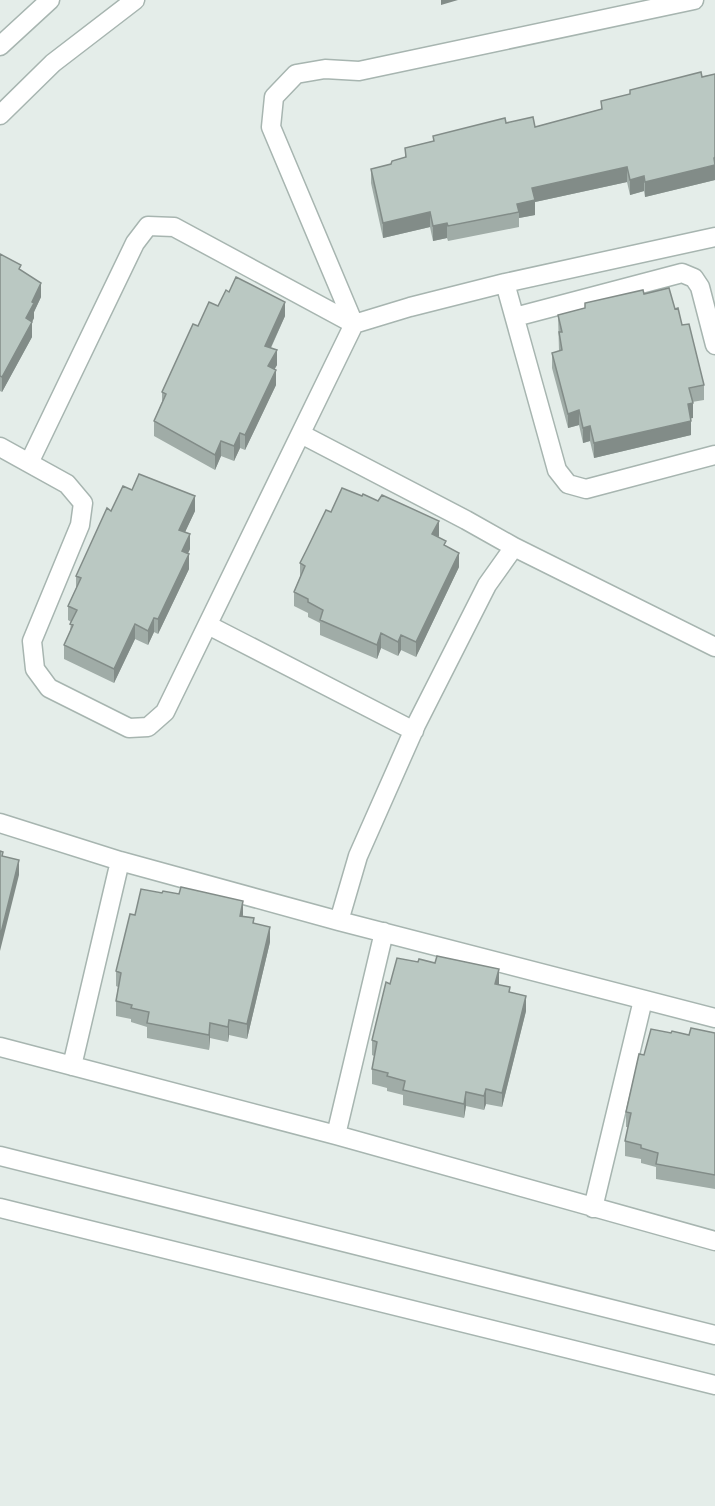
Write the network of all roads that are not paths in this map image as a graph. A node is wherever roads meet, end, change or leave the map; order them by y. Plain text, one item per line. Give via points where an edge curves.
1 (50, 0) edge
2 (135, 0) edge
3 (694, 0) edge
4 (0, 46) edge
5 (0, 115) edge
6 (715, 237) edge
7 (506, 283) junction
8 (515, 317) junction
9 (354, 324) junction
10 (715, 345) edge
11 (301, 434) junction
12 (0, 447) edge
13 (715, 455) edge
14 (29, 463) junction
15 (514, 547) junction
16 (208, 625) junction
17 (715, 647) edge
18 (414, 731) junction
19 (0, 823) edge
20 (120, 861) junction
21 (339, 921) junction
22 (384, 932) junction
23 (643, 1000) junction
24 (715, 1018) edge
25 (0, 1047) edge
26 (72, 1066) junction
27 (336, 1135) junction
28 (0, 1156) edge
29 (0, 1208) edge
30 (593, 1208) junction
31 (715, 1241) edge
32 (715, 1335) edge
33 (715, 1385) edge

1 - 4 street
2 - 5 street via 53,63
3 - 9 street via 359,71 325,69 296,74 274,97 271,128
6 - 7 street
7 - 8 street
7 - 9 street
8 - 10 street via 682,273 700,287
8 - 13 street via 557,470 568,484 586,489
9 - 11 street
9 - 14 street via 174,227 148,226 135,243
11 - 15 street
11 - 16 street
12 - 14 street
14 - 16 street via 67,484 83,502 80,525 32,642 35,669 49,688 129,728 148,727 165,712
15 - 17 street
15 - 18 street via 487,585
16 - 18 street
18 - 21 street via 358,856
19 - 20 street
20 - 21 street
20 - 26 street
21 - 22 street
22 - 23 street
22 - 27 street
23 - 24 street
23 - 30 street
25 - 26 street
26 - 27 street
27 - 30 street
28 - 32 street
29 - 33 street
30 - 31 street

